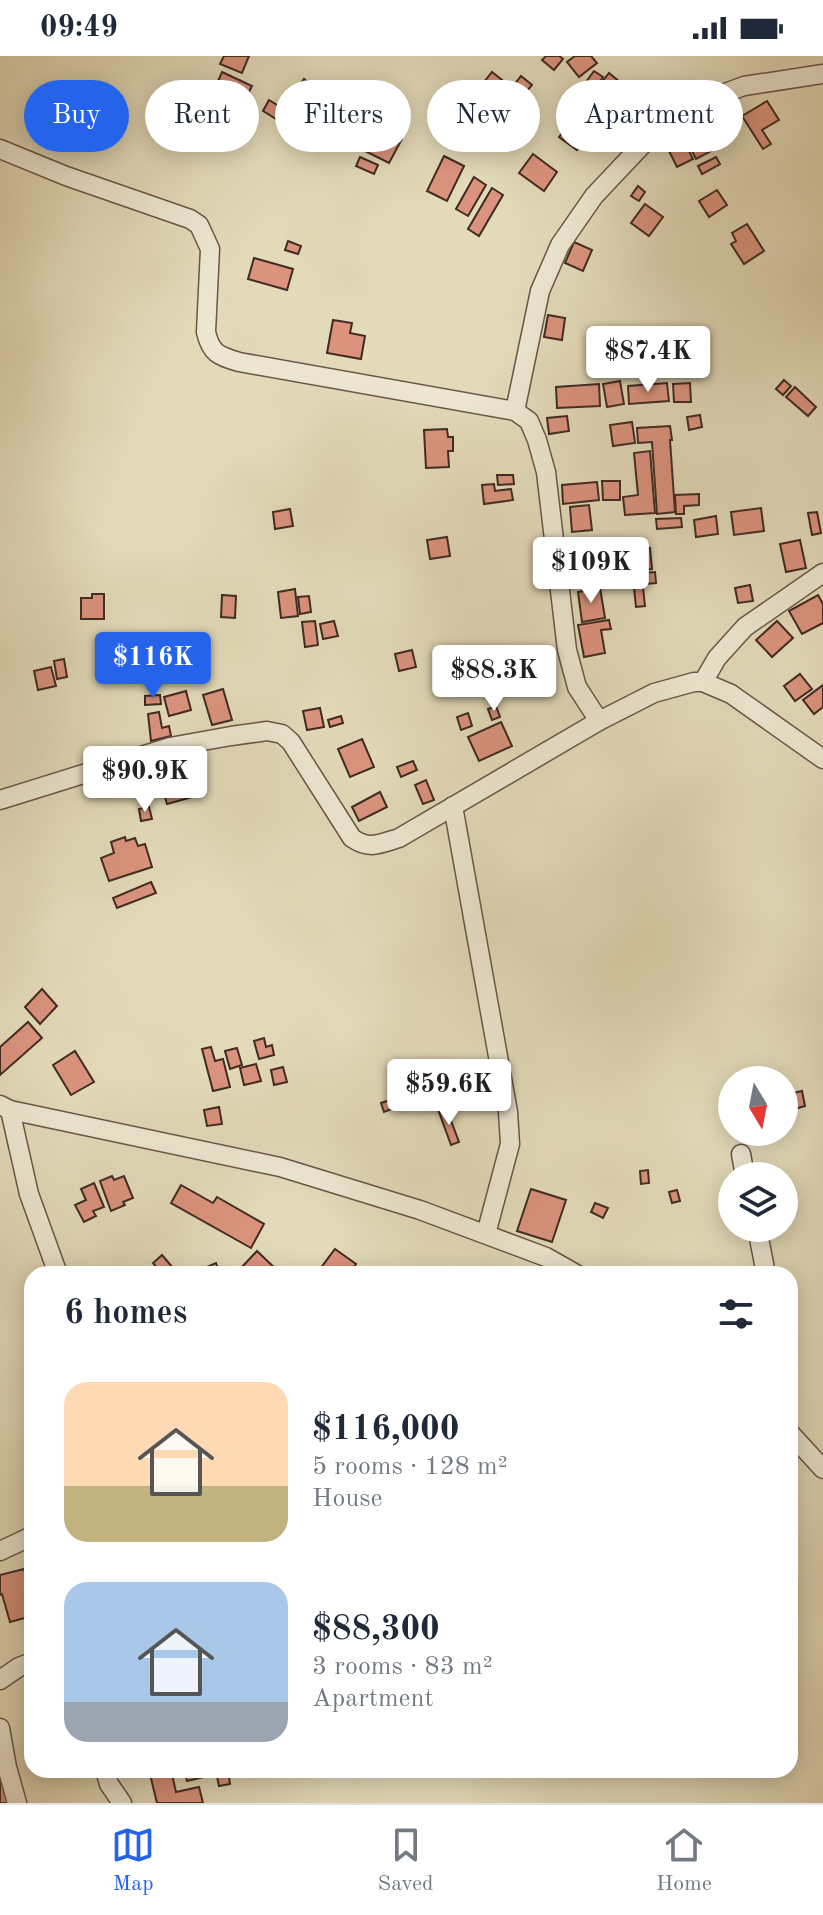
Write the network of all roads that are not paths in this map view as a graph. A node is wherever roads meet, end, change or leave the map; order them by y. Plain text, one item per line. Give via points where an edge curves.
1 (823, 74) edge
2 (0, 149) edge
3 (515, 411) junction
4 (823, 573) edge
5 (703, 682) junction
6 (599, 721) junction
7 (823, 759) edge
8 (0, 800) edge
9 (453, 806) junction
10 (5, 1108) edge
11 (741, 1154) dead end
12 (742, 1162) edge
13 (486, 1234) junction
14 (760, 1242) edge
15 (55, 1266) edge
16 (562, 1266) edge
17 (764, 1266) edge
18 (798, 1442) edge
19 (823, 1469) edge
20 (24, 1540) edge
21 (0, 1551) edge
22 (24, 1665) edge
23 (0, 1680) edge
24 (0, 1728) edge
25 (107, 1778) edge
26 (17, 1803) edge
27 (122, 1803) edge

1 - 3 street via 744,86 709,99 643,144 594,196 560,245 540,291
2 - 3 street via 199,225 210,249 206,332 219,356
3 - 6 street via 529,421 546,472 567,650 577,687
4 - 5 street via 745,627
5 - 6 street via 654,693
5 - 7 street via 731,694
6 - 9 street
8 - 9 street via 170,747 267,731 291,742 352,838 363,845 399,838
9 - 13 street via 508,1112 510,1144
10 - 13 street via 280,1167
10 - 15 street
11 - 12 street
13 - 16 street
14 - 17 street
18 - 19 street
20 - 21 street
22 - 23 street
24 - 26 street
25 - 27 street

